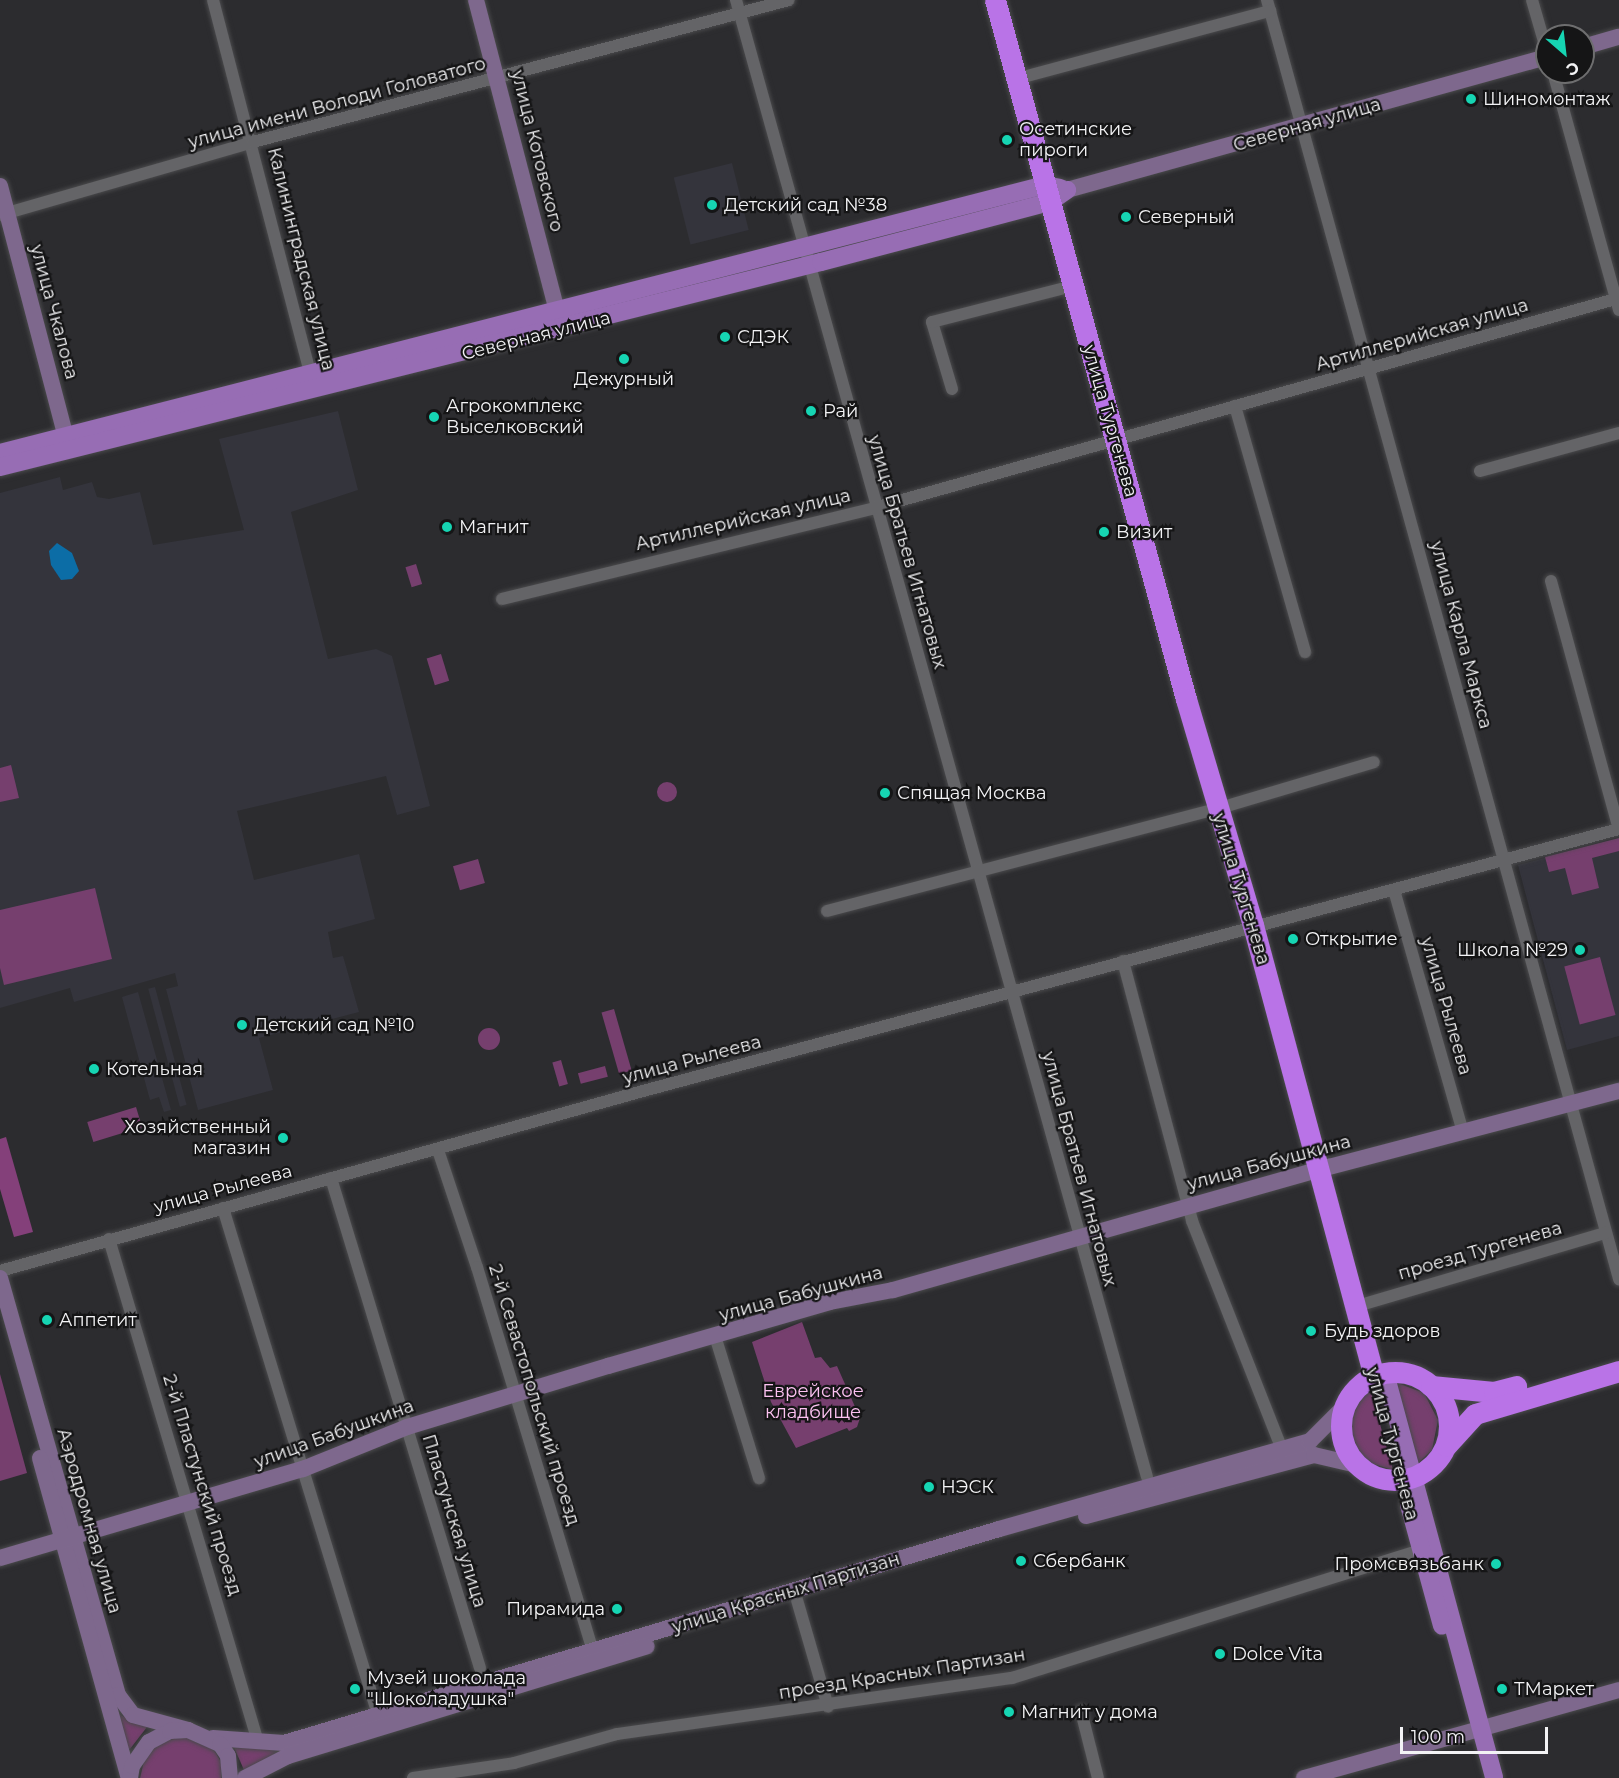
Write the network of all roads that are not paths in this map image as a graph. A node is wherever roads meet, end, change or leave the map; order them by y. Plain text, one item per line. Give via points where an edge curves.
1 (213, 0) edge
2 (476, 0) edge
3 (736, 0) edge
4 (789, 0) edge
5 (995, 0) edge
6 (1007, 0) edge
7 (1532, 0) edge
8 (1268, 5) edge
9 (738, 13) junction
10 (1539, 24) edge
11 (1619, 37) edge
12 (1595, 44) edge
13 (1535, 60) edge
14 (1027, 76) junction
15 (499, 79) junction
16 (1556, 84) edge
17 (1302, 127) junction
18 (253, 142) junction
19 (0, 186) edge
20 (1056, 192) junction
21 (4, 214) edge
22 (802, 248) junction
23 (807, 266) junction
24 (1072, 286) junction
25 (1618, 302) edge
26 (557, 311) junction
27 (431, 352) junction
28 (1369, 369) junction
29 (313, 381) junction
30 (952, 389) dead end
31 (1235, 406) junction
32 (1619, 433) edge
33 (1121, 437) junction
34 (68, 443) junction
35 (0, 453) edge
36 (0, 467) edge
37 (1480, 471) dead end
38 (874, 508) junction
39 (1551, 581) dead end
40 (502, 599) dead end
41 (1305, 651) dead end
42 (1374, 762) dead end
43 (1223, 807) junction
44 (1619, 829) edge
45 (1504, 860) junction
46 (979, 871) junction
47 (1394, 890) junction
48 (827, 911) dead end
49 (1258, 924) junction
50 (1123, 961) junction
51 (1013, 993) junction
52 (1619, 1091) edge
53 (1571, 1103) junction
54 (1463, 1132) junction
55 (438, 1150) junction
56 (1323, 1168) junction
57 (331, 1178) junction
58 (1189, 1205) junction
59 (223, 1208) junction
60 (1606, 1233) junction
61 (1078, 1236) junction
62 (109, 1239) junction
63 (0, 1271) edge
64 (0, 1278) edge
65 (1619, 1279) edge
66 (1364, 1304) junction
67 (0, 1308) edge
68 (715, 1336) junction
69 (1619, 1358) edge
70 (1619, 1371) edge
71 (1380, 1375) junction
72 (1431, 1386) junction
73 (513, 1395) junction
74 (1345, 1406) junction
75 (407, 1427) junction
76 (1446, 1446) junction
77 (1282, 1449) junction
78 (1357, 1465) junction
79 (303, 1469) junction
80 (1147, 1477) dead end
81 (759, 1478) dead end
82 (1408, 1479) junction
83 (188, 1505) junction
84 (68, 1538) junction
85 (1421, 1550) junction
86 (0, 1558) edge
87 (797, 1600) junction
88 (592, 1651) junction
89 (480, 1668) dead end
90 (1619, 1690) edge
91 (828, 1707) junction
92 (1081, 1711) dead end
93 (378, 1715) junction
94 (188, 1730) junction
95 (1476, 1731) junction
96 (213, 1738) junction
97 (258, 1742) junction
98 (130, 1778) edge
99 (230, 1778) edge
100 (245, 1778) edge
101 (413, 1778) edge
102 (1098, 1778) edge
103 (1304, 1778) edge
104 (1484, 1778) edge
105 (1494, 1778) edge

1 - 18 street, Калининградская улица
2 - 15 main road, улица Котовского
3 - 9 street, улица Братьев Игнатовых
4 - 9 street, улица имени Володи Головатого
5 - 20 highway, улица Тургенева
6 - 14 highway, улица Тургенева
7 - 10 street
8 - 14 street
8 - 17 street, улица Карла Маркса
9 - 15 street, улица имени Володи Головатого
9 - 22 street, улица Братьев Игнатовых
11 - 12 main road
13 - 17 main road, Северная улица
14 - 20 highway, улица Тургенева
15 - 18 street, улица имени Володи Головатого
15 - 26 main road, улица Котовского
16 - 25 street
17 - 20 main road, Северная улица
17 - 28 street, улица Карла Маркса
18 - 21 street, улица имени Володи Головатого
18 - 29 street, Калининградская улица
19 - 21 main road, улица Чкалова
20 - 22 main road, Северная улица
20 - 23 main road, Северная улица
20 - 24 highway, улица Тургенева
20 - 33 highway, улица Тургенева
21 - 34 main road, улица Чкалова
22 - 23 street, улица Братьев Игнатовых
22 - 26 main road, Северная улица
23 - 27 main road, Северная улица
23 - 38 street, улица Братьев Игнатовых
24 - 30 street via 932,322
24 - 33 highway, улица Тургенева
25 - 28 street, Артиллерийская улица
26 - 27 main road, Северная улица
27 - 29 main road, Северная улица
28 - 31 street, Артиллерийская улица
28 - 45 street, улица Карла Маркса
29 - 34 main road, Северная улица
31 - 33 street, Артиллерийская улица
31 - 41 street
32 - 37 street
33 - 38 street, Артиллерийская улица
33 - 43 highway, улица Тургенева
34 - 35 main road, Северная улица
34 - 36 main road, Северная улица
38 - 40 street, Артиллерийская улица
38 - 46 street, улица Братьев Игнатовых via 911,625
39 - 44 street, улица Рылеева
42 - 43 street
43 - 46 street
43 - 49 highway, улица Тургенева
44 - 45 street, улица Рылеева
45 - 47 street, улица Рылеева
45 - 53 street, улица Карла Маркса
46 - 48 street
46 - 51 street, улица Братьев Игнатовых
47 - 49 street, улица Рылеева
47 - 54 street, улица Рылеева
49 - 50 street, улица Рылеева
49 - 56 highway, улица Тургенева
50 - 51 street, улица Рылеева
50 - 58 street
51 - 55 street, улица Рылеева
51 - 61 street, улица Братьев Игнатовых
52 - 53 main road, улица Бабушкина
53 - 54 main road, улица Бабушкина
53 - 60 street, улица Карла Маркса
54 - 56 main road, улица Бабушкина
55 - 57 street, улица Рылеева
55 - 73 street, 2-й Севастопольский проезд via 477,1267
56 - 58 main road, улица Бабушкина
56 - 66 highway, улица Тургенева
56 - 71 highway, улица Тургенева
57 - 59 street, улица Рылеева
57 - 75 street, Пластунская улица
58 - 61 main road, улица Бабушкина
58 - 77 street via 1220,1296
59 - 62 street, улица Рылеева
59 - 79 street
60 - 65 street, улица Карла Маркса
60 - 66 street, проезд Тургенева
61 - 68 main road, улица Бабушкина
61 - 80 street, улица Братьев Игнатовых
62 - 63 street, улица Рылеева
62 - 83 street, 2-й Пластунский проезд
64 - 84 main road, Аэродромная улица
66 - 71 highway, улица Тургенева
67 - 84 main road, Аэродромная улица
68 - 73 main road, улица Бабушкина
68 - 81 street
69 - 72 highway via 1494,1392
70 - 76 highway via 1475,1414
71 - 72 highway via 1410,1374
71 - 74 highway via 1355,1390
71 - 82 main road, улица Тургенева
72 - 76 highway via 1443,1402 1449,1420
73 - 75 main road, улица Бабушкина
73 - 88 street, 2-й Севастопольский проезд
74 - 77 main road, улица Красных Партизан via 1320,1435
74 - 78 highway via 1343,1442
75 - 79 main road, улица Бабушкина
75 - 89 street, Пластунская улица
76 - 82 highway via 1427,1470
77 - 88 main road, улица Красных Партизан
78 - 82 highway via 1378,1478
78 - 87 main road, улица Красных Партизан via 1314,1455 1001,1539
79 - 83 main road, улица Бабушкина
79 - 93 street
82 - 85 main road, улица Тургенева
82 - 95 main road, улица Тургенева
83 - 84 main road, улица Бабушкина
83 - 97 street, 2-й Пластунский проезд
84 - 86 main road, улица Бабушкина
84 - 94 main road, Аэродромная улица via 122,1703 142,1719
84 - 98 main road, Аэродромная улица
85 - 91 street, проезд Красных Партизан via 1022,1676
85 - 95 main road, улица Тургенева
87 - 91 street
87 - 100 main road, улица Красных Партизан via 288,1756
88 - 93 main road, улица Красных Партизан
90 - 95 main road
91 - 101 street, проезд Красных Партизан via 617,1734 514,1763
92 - 102 street
93 - 97 main road, улица Красных Партизан via 284,1743
94 - 96 main road, Аэродромная улица
94 - 98 main road via 170,1731 148,1742 132,1766
95 - 103 main road
95 - 104 main road, улица Тургенева
95 - 105 main road, улица Тургенева
96 - 97 main road, улица Красных Партизан
96 - 99 main road via 228,1756

